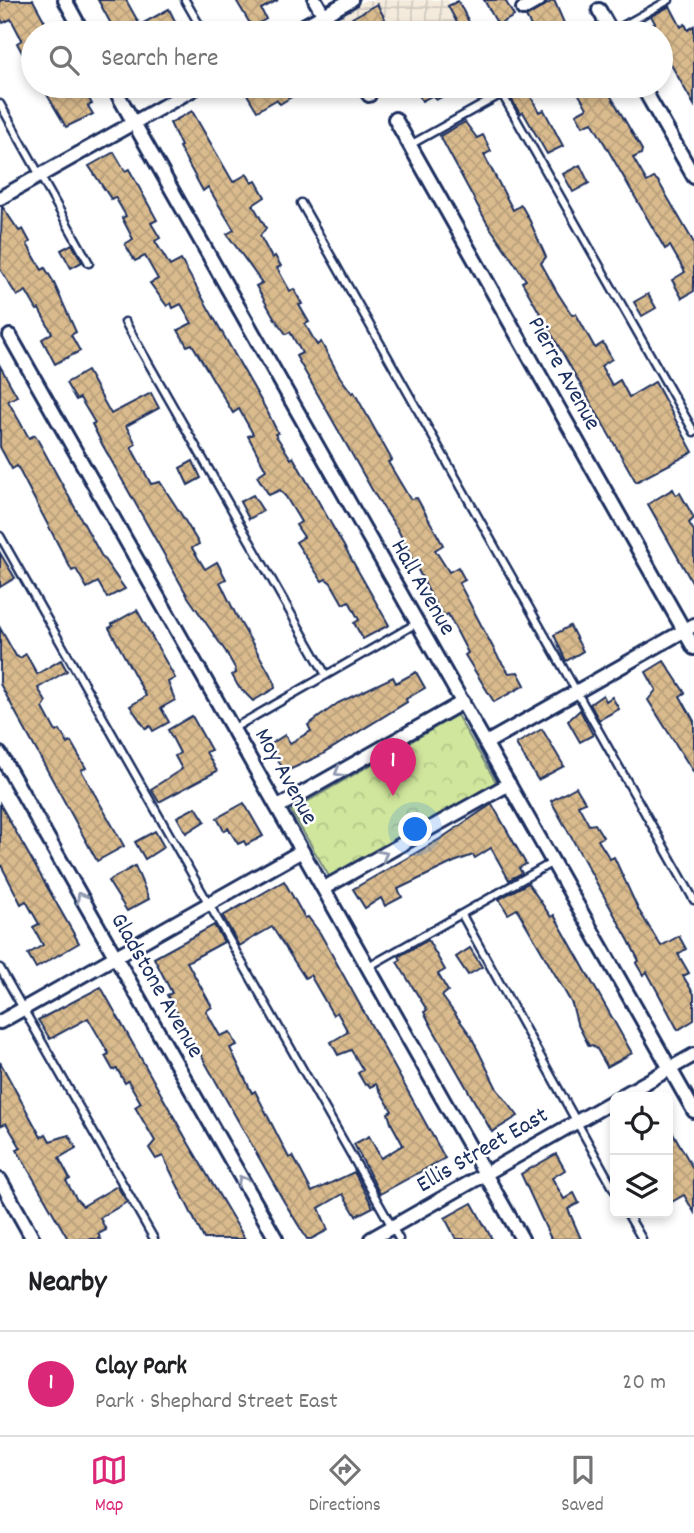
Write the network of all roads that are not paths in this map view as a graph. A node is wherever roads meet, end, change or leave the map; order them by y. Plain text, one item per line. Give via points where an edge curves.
1 (65, 0) edge
2 (185, 0) edge
3 (315, 0) edge
4 (351, 0) edge
5 (539, 0) edge
6 (669, 0) edge
7 (523, 9) dead end
8 (599, 10) dead end
9 (324, 15) junction
10 (76, 21) edge
11 (197, 21) edge
12 (313, 21) edge
13 (327, 21) edge
14 (605, 21) edge
15 (632, 21) edge
16 (120, 98) edge
17 (177, 98) edge
18 (495, 98) edge
19 (504, 98) edge
20 (649, 98) edge
21 (0, 104) edge
22 (396, 119) dead end
23 (134, 122) junction
24 (410, 145) junction
25 (40, 175) junction
26 (694, 177) edge
27 (0, 198) edge
28 (300, 204) dead end
29 (89, 263) dead end
30 (125, 322) dead end
31 (10, 336) dead end
32 (694, 432) edge
33 (0, 537) edge
34 (417, 622) junction
35 (689, 628) edge
36 (694, 649) edge
37 (326, 675) junction
38 (576, 692) junction
39 (463, 702) junction
40 (234, 728) junction
41 (486, 743) junction
42 (0, 754) edge
43 (509, 785) junction
44 (278, 807) junction
45 (302, 851) junction
46 (553, 862) junction
47 (324, 888) junction
48 (694, 900) edge
49 (209, 904) junction
50 (462, 915) junction
51 (115, 957) junction
52 (368, 967) junction
53 (0, 968) edge
54 (23, 1009) junction
55 (0, 1022) edge
56 (694, 1055) edge
57 (670, 1068) junction
58 (628, 1092) edge
59 (610, 1102) edge
60 (694, 1111) edge
61 (576, 1122) junction
62 (485, 1174) junction
63 (0, 1180) edge
64 (610, 1182) edge
65 (631, 1218) edge
66 (392, 1227) junction
67 (33, 1239) edge
68 (153, 1239) edge
69 (276, 1239) edge
70 (372, 1239) edge
71 (399, 1239) edge
72 (522, 1239) edge
73 (642, 1239) edge

1 - 10 street
2 - 11 lane
3 - 9 street
4 - 9 street
5 - 7 street
6 - 15 lane
8 - 14 street
9 - 12 street
9 - 13 street
16 - 23 street, Hall Avenue
17 - 23 street
18 - 24 lane
19 - 32 lane
20 - 26 street
21 - 25 lane
22 - 24 street, Pierre Avenue
23 - 25 street
23 - 34 street, Hall Avenue
24 - 35 street, Pierre Avenue
25 - 27 street
25 - 29 lane
28 - 38 lane
30 - 37 lane
31 - 40 street, Moy Avenue
33 - 49 lane
34 - 37 lane
34 - 39 street, Hall Avenue
35 - 36 street, Pierre Avenue
35 - 38 street
37 - 40 lane
38 - 41 street
38 - 48 lane
39 - 41 street, Hall Avenue
39 -> 44 street
40 - 44 street, Moy Avenue
41 - 43 street, Hall Avenue
51 -> 42 street, Gladstone Avenue
43 - 46 street, Hall Avenue
47 -> 43 street
44 - 45 street, Moy Avenue
45 - 47 street, Moy Avenue
45 - 49 street
46 - 50 lane
46 - 57 street, Hall Avenue
47 - 52 street, Moy Avenue
49 - 51 street
49 - 66 lane
50 - 52 lane
50 - 61 lane
51 - 54 street
69 -> 51 street, Gladstone Avenue
52 - 62 street, Moy Avenue
53 - 54 lane
54 - 55 street
54 - 68 lane
56 - 57 street, Ellis Street East
57 - 58 street, Ellis Street East
57 - 60 street, Hall Avenue
59 - 61 street, Ellis Street East
61 - 62 street, Ellis Street East
61 - 64 lane
62 - 66 street, Ellis Street East
62 - 72 street, Moy Avenue
63 - 67 street
65 - 73 lane
66 - 70 street, Ellis Street East
66 - 71 lane

